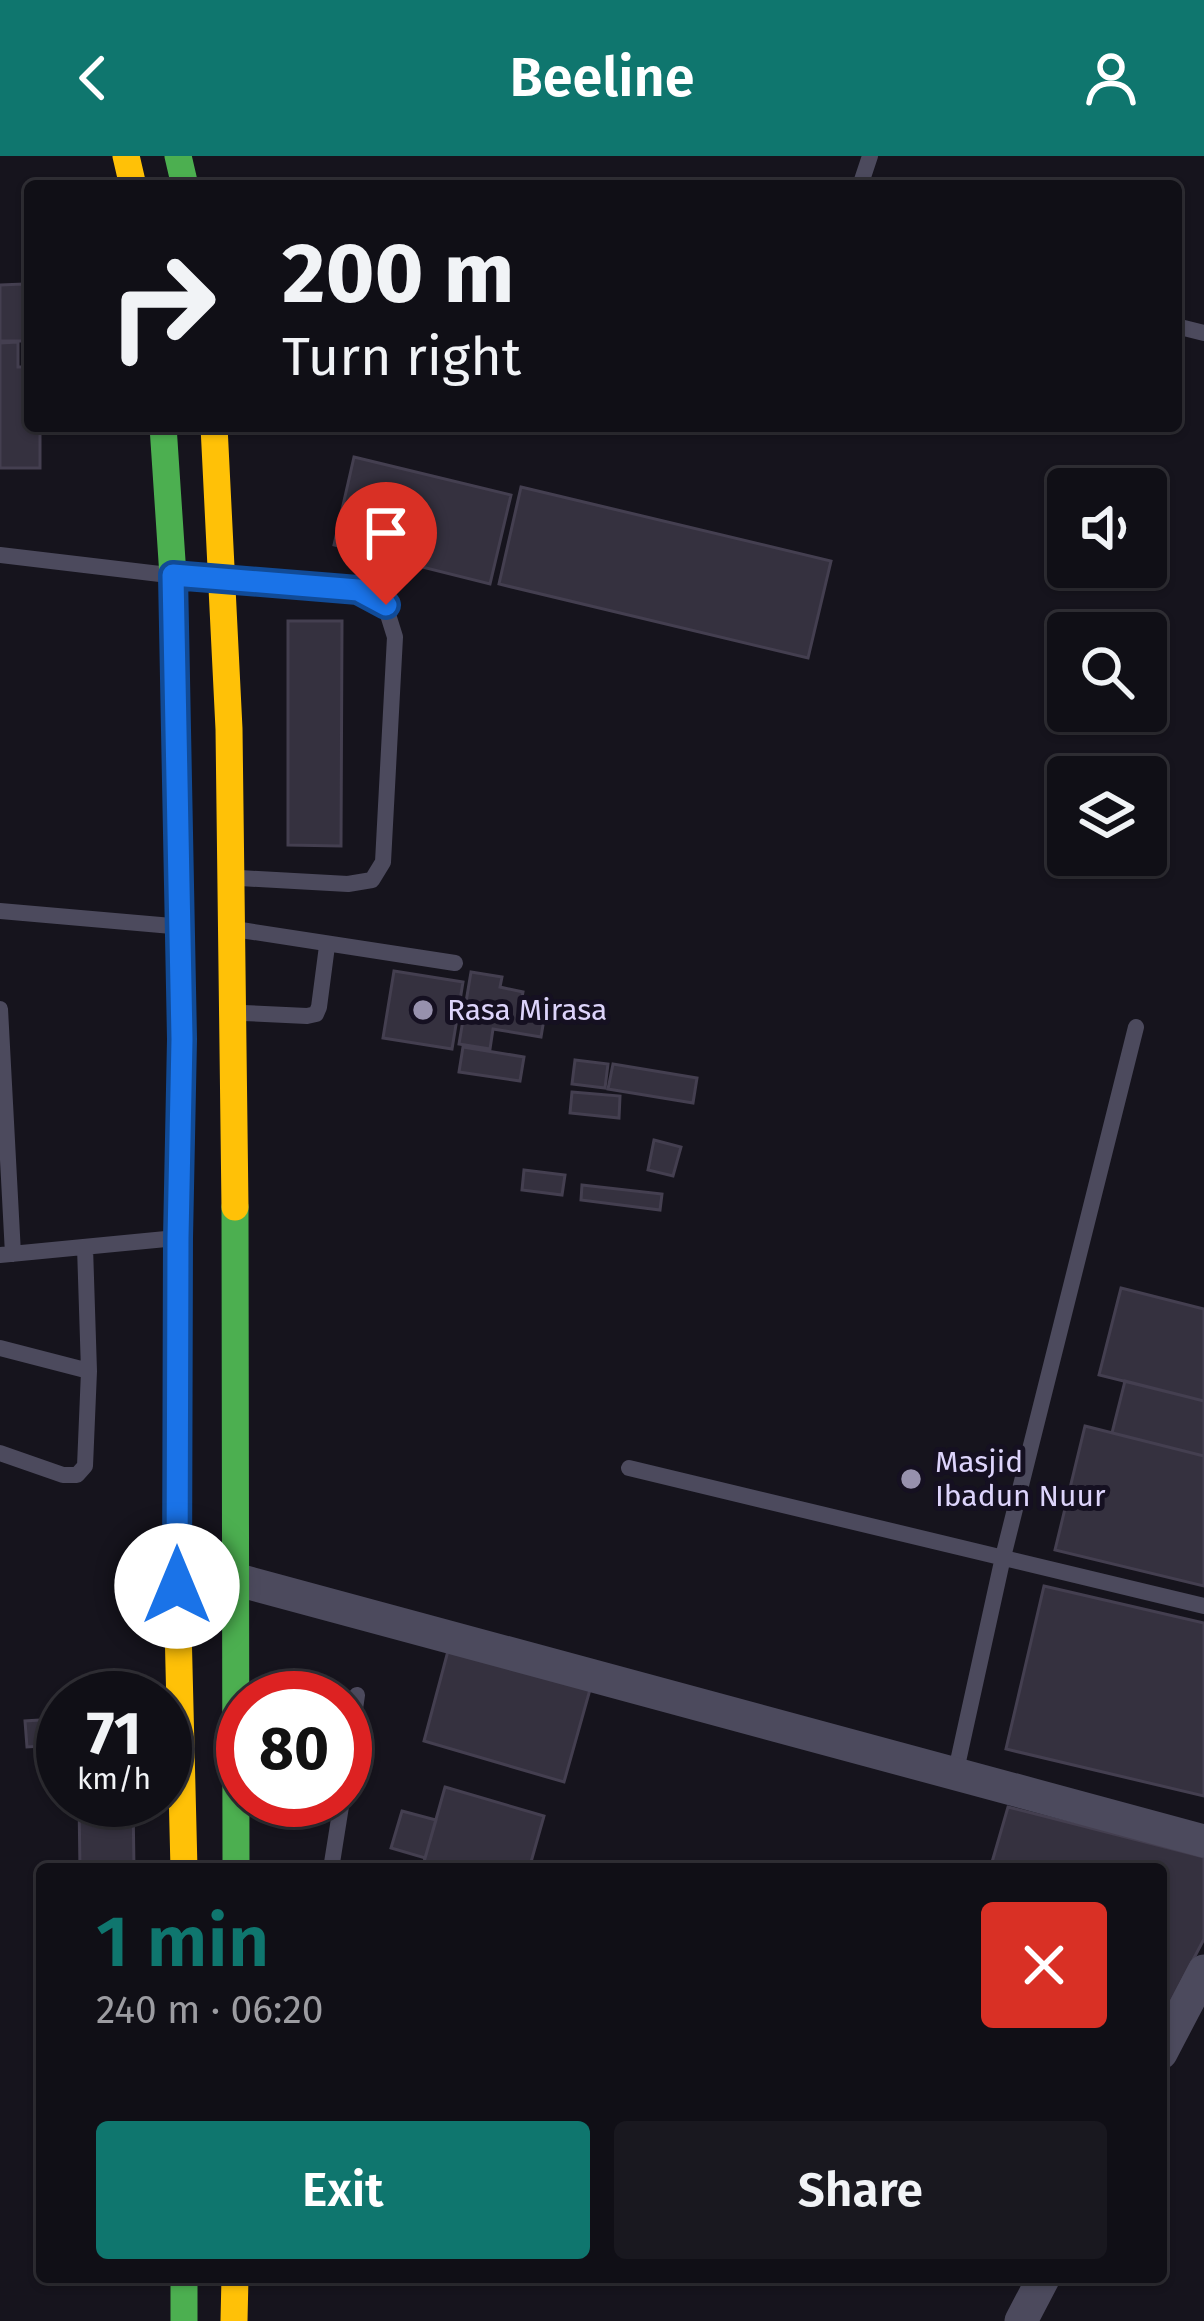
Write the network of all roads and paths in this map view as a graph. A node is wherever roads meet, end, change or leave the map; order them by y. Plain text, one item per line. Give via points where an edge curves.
1 (164, 432) edge
2 (213, 432) edge
3 (0, 555) edge
4 (198, 577) junction
5 (233, 878) junction
6 (0, 910) edge
7 (180, 927) junction
8 (234, 929) junction
9 (327, 946) junction
10 (455, 964) dead end
11 (0, 1010) edge
12 (235, 1012) junction
13 (1136, 1027) dead end
14 (178, 1238) junction
15 (85, 1247) junction
16 (6, 1254) edge
17 (0, 1348) edge
18 (89, 1370) junction
19 (0, 1453) edge
20 (628, 1468) dead end
21 (1003, 1557) junction
22 (238, 1580) junction
23 (177, 1586) junction
24 (1204, 1606) edge
25 (956, 1775) junction
26 (338, 1827) edge
27 (1204, 1841) edge
28 (184, 1863) edge
29 (236, 1863) edge
30 (332, 1863) edge
31 (1204, 1971) edge
32 (1167, 2042) edge
33 (184, 2283) edge
34 (235, 2283) edge
35 (1042, 2283) edge
36 (1028, 2319) edge
37 (184, 2321) edge
38 (233, 2321) edge

1 - 4 highway
2 - 4 highway
3 - 4 lane
4 - 5 highway
4 - 5 lane via 358,590 386,605 395,637 383,862 372,880
4 - 7 highway
5 - 8 highway
6 - 7 lane
7 - 14 highway
8 - 9 lane
8 - 12 highway
9 - 10 lane
9 - 12 lane via 316,1014
11 - 16 lane
12 - 22 highway
13 - 21 lane
14 - 15 lane
14 - 23 highway
15 - 16 lane
15 - 18 lane
17 - 18 lane
18 - 19 lane via 85,1466 77,1475
20 - 21 lane
21 - 24 lane
21 - 25 lane
22 - 23 street
22 - 25 street
22 - 29 highway
23 - 28 highway
25 - 27 street
26 - 30 lane
31 - 32 street
33 - 37 highway
34 - 38 highway
35 - 36 street

